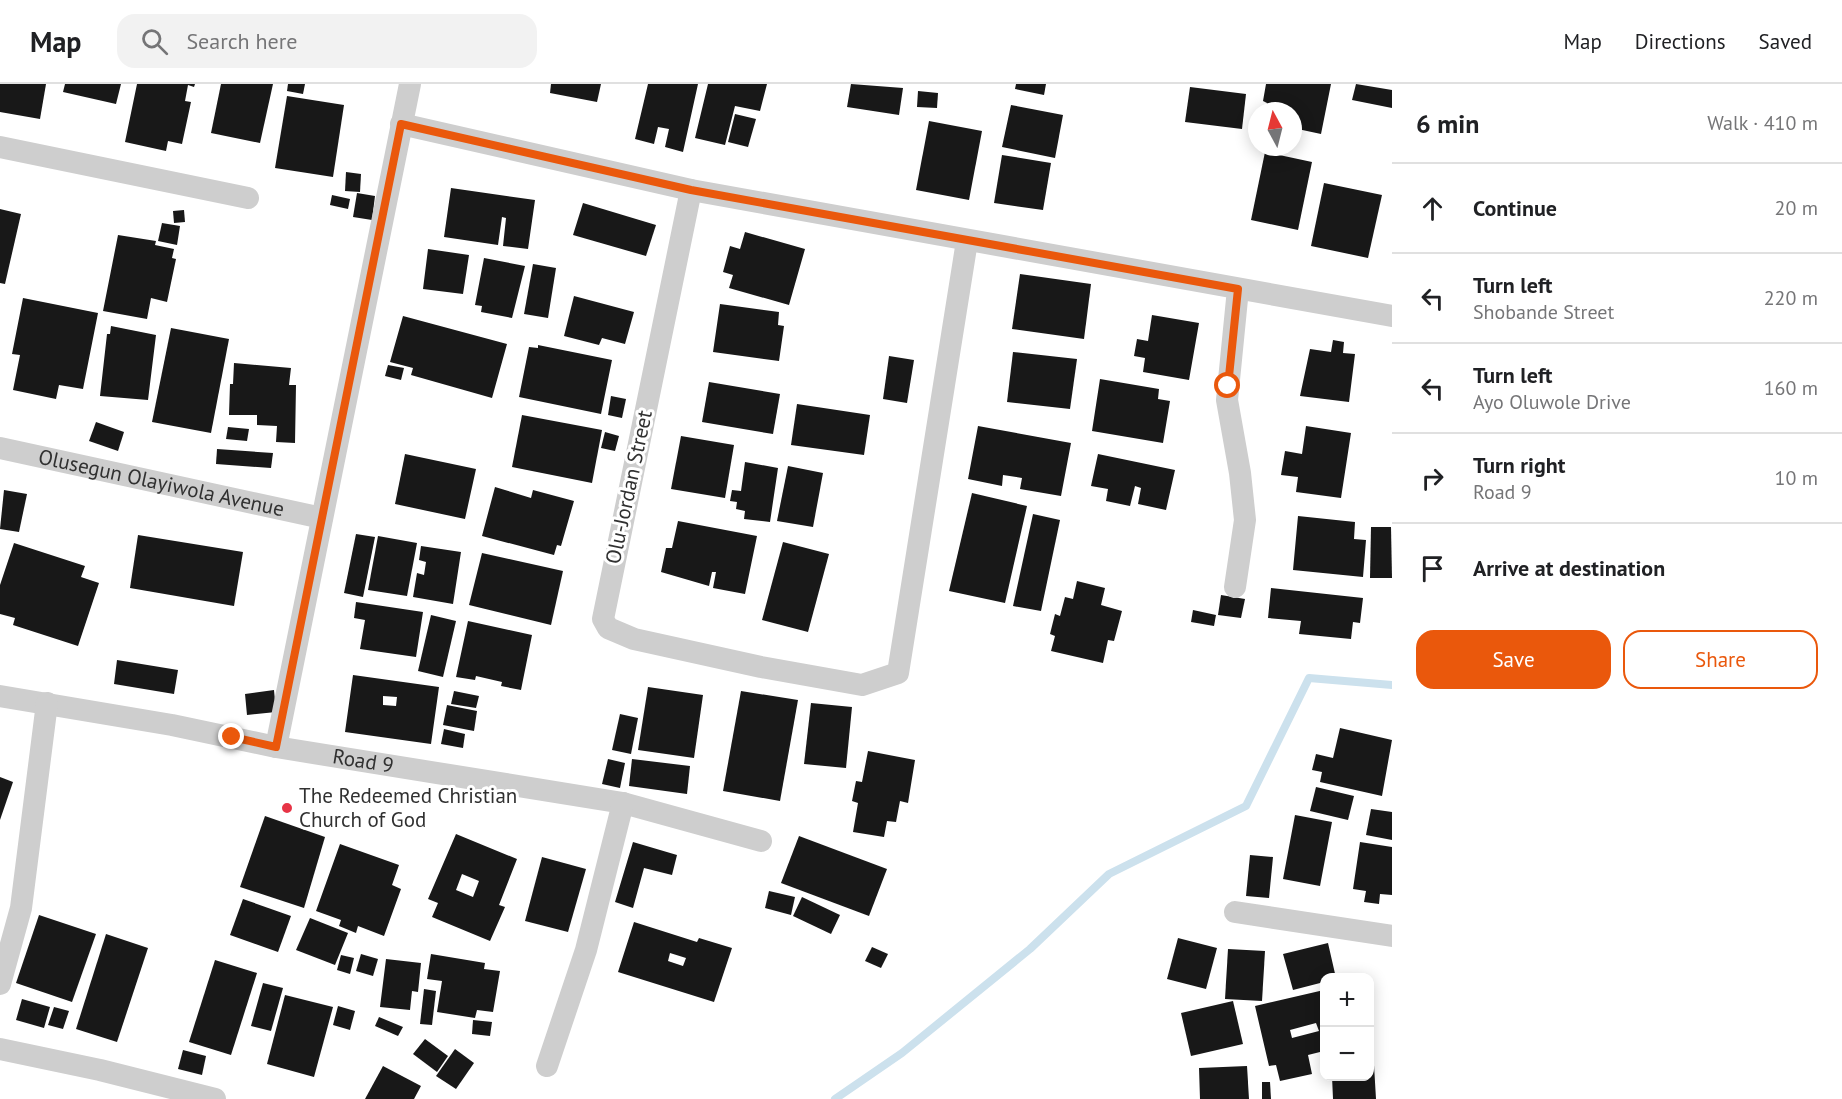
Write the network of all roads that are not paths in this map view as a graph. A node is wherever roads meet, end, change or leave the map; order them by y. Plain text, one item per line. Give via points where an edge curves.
1 (410, 84) edge
2 (401, 124) junction
3 (0, 147) edge
4 (691, 190) junction
5 (248, 198) dead end
6 (967, 241) junction
7 (1238, 289) junction
8 (1392, 316) edge
9 (0, 448) edge
10 (322, 518) junction
11 (1235, 587) dead end
12 (0, 696) edge
13 (46, 703) junction
14 (276, 747) junction
15 (623, 803) junction
16 (760, 841) dead end
17 (1234, 912) dead end
18 (1392, 936) edge
19 (0, 984) edge
20 (0, 1049) edge
21 (547, 1066) dead end
22 (215, 1099) edge

1 - 2 street
2 - 4 street
2 - 10 street
3 - 5 street
4 - 6 street
4 - 6 street, Olu-Jordan Street via 603,619 608,628 634,639 762,667 862,685 898,673
6 - 7 street
7 - 8 street
7 - 11 street via 1227,400 1245,520
9 - 10 street, Olusegun Olayiwola Avenue
10 - 14 street
12 - 13 street, Road 9
13 - 14 street, Road 9
13 - 19 street via 21,908
14 - 15 street, Road 9
15 - 16 street, Road 9
15 - 21 street via 586,950
17 - 18 street
20 - 22 street

